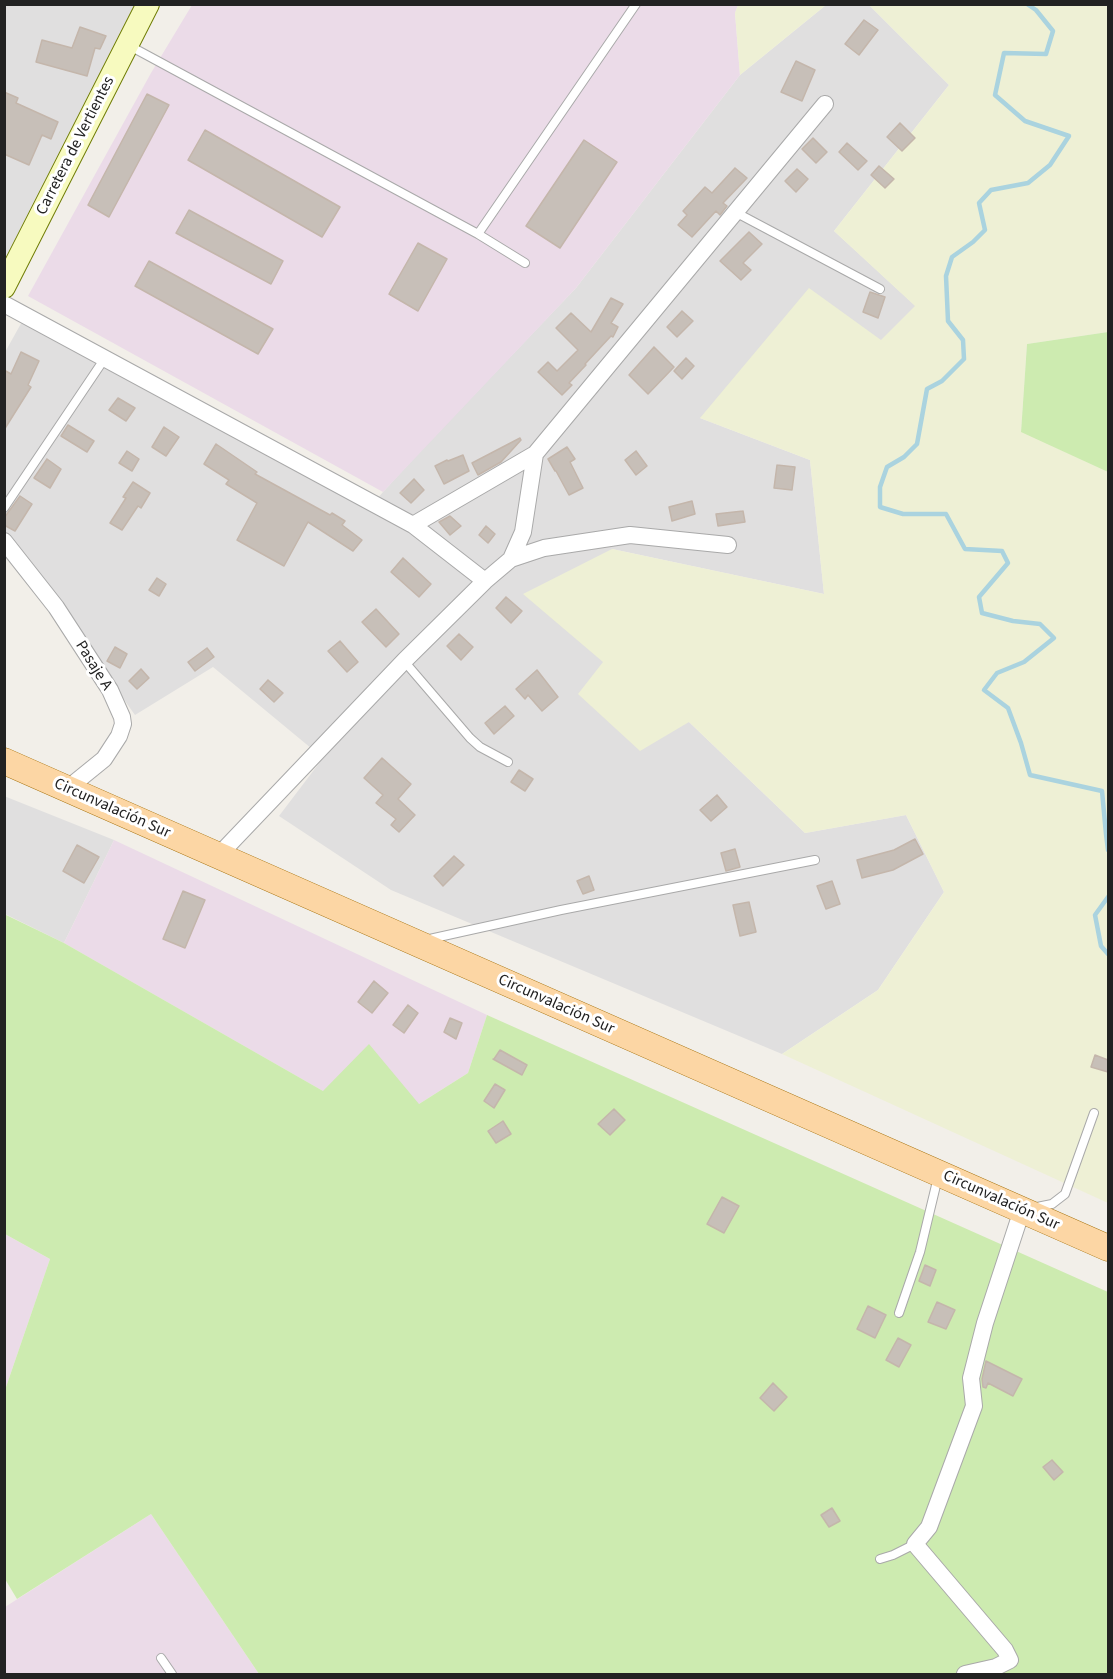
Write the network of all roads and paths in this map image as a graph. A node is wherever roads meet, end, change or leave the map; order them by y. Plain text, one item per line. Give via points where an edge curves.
1 (148, 4) edge
2 (636, 4) edge
3 (128, 44) junction
4 (825, 104) dead end
5 (735, 212) junction
6 (477, 234) junction
7 (525, 263) dead end
8 (4, 287) edge
9 (880, 289) dead end
10 (4, 304) edge
11 (105, 358) junction
12 (535, 454) junction
13 (4, 508) edge
14 (413, 525) junction
15 (4, 541) edge
16 (728, 545) dead end
17 (511, 559) junction
18 (485, 581) junction
19 (404, 661) junction
20 (4, 761) edge
21 (508, 762) dead end
22 (67, 789) junction
23 (218, 856) junction
24 (815, 860) dead end
25 (414, 943) junction
26 (1094, 1113) dead end
27 (939, 1174) junction
28 (1022, 1210) junction
29 (1108, 1248) edge
30 (899, 1313) dead end
31 (915, 1544) junction
32 (880, 1559) dead end
33 (161, 1658) dead end
34 (172, 1674) edge
35 (965, 1674) edge

1 - 3 main road, Carretera de Vertientes
2 - 6 lane
3 - 6 lane
3 - 8 main road, Carretera de Vertientes
4 - 5 street
5 - 9 lane
5 - 12 street
6 - 7 lane
10 - 11 street
11 - 13 lane
11 - 14 street
12 - 14 street
12 - 17 street via 523,532
14 - 18 street
15 - 22 street, Pasaje A via 62,616 110,690 122,717 118,736 104,759
16 - 17 street via 630,535 544,548
17 - 18 street
18 - 19 street
19 - 21 lane via 470,738
19 - 23 street
20 - 22 main road, Circunvalación Sur
22 - 23 main road, Circunvalación Sur
23 - 25 main road, Circunvalación Sur
24 - 25 lane via 572,907
25 - 27 main road, Circunvalación Sur
26 - 28 lane via 1065,1194 1052,1204
27 - 28 main road, Circunvalación Sur
27 - 30 lane via 920,1252
28 - 29 main road, Circunvalación Sur
28 - 31 street via 971,1378 974,1406 929,1527
31 - 32 lane
31 - 35 street via 1010,1660
33 - 34 lane

